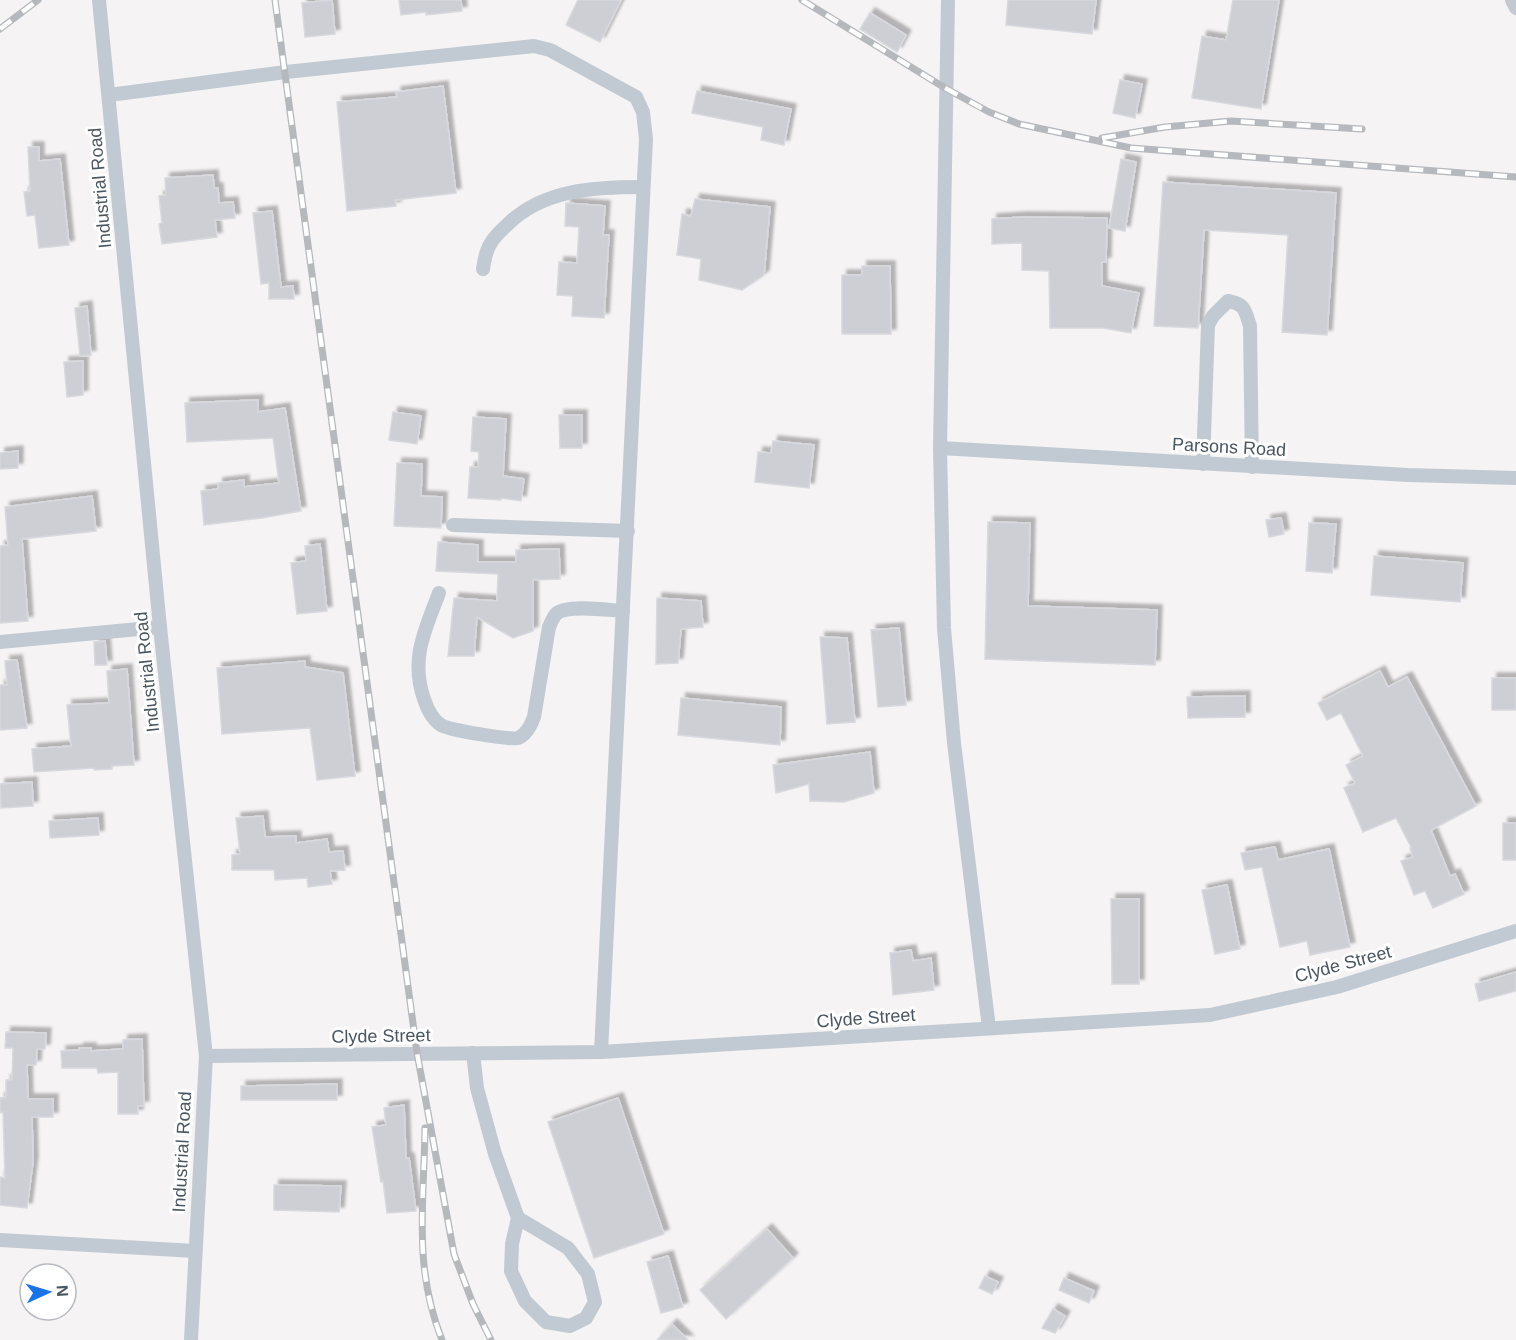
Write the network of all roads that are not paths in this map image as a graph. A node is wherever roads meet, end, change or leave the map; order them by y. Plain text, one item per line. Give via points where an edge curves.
1 (99, 0) edge
2 (948, 0) edge
3 (1512, 0) edge
4 (1516, 8) edge
5 (109, 95) junction
6 (643, 187) junction
7 (483, 269) dead end
8 (940, 448) junction
9 (1203, 464) junction
10 (1252, 467) junction
11 (1516, 478) edge
12 (453, 525) dead end
13 (628, 531) junction
14 (439, 593) dead end
15 (623, 611) junction
16 (160, 627) junction
17 (0, 642) edge
18 (1516, 932) edge
19 (989, 1028) junction
20 (601, 1052) junction
21 (473, 1053) junction
22 (206, 1056) junction
23 (518, 1218) junction
24 (0, 1240) edge
25 (195, 1251) junction
26 (191, 1340) edge

1 - 5 street, Industrial Road
2 - 8 street
3 - 4 street
5 - 6 street via 534,46 550,50 636,97 643,112 646,139
5 - 16 street, Industrial Road
6 - 7 street via 586,190 535,204 496,236 487,250
6 - 13 street
8 - 9 street, Parsons Road
8 - 19 street via 944,628
9 - 10 street, Parsons Road
9 - 10 street via 1208,325 1228,301 1245,310 1250,326
10 - 11 street, Parsons Road
12 - 13 street
13 - 15 street
14 - 15 street via 419,644 418,673 430,714 442,726 507,739 519,738 534,717 549,627 555,615 579,609
15 - 20 street
16 - 17 street
16 - 22 street, Industrial Road
18 - 19 street, Clyde Street via 1337,987 1210,1015
19 - 20 street, Clyde Street
20 - 21 street, Clyde Street
21 - 22 street, Clyde Street
21 - 23 street via 477,1088
22 - 25 street, Industrial Road
23 - 23 street via 511,1271 525,1301 546,1322 570,1326 586,1318 596,1302 588,1275 568,1248
24 - 25 street
25 - 26 street, Industrial Road

